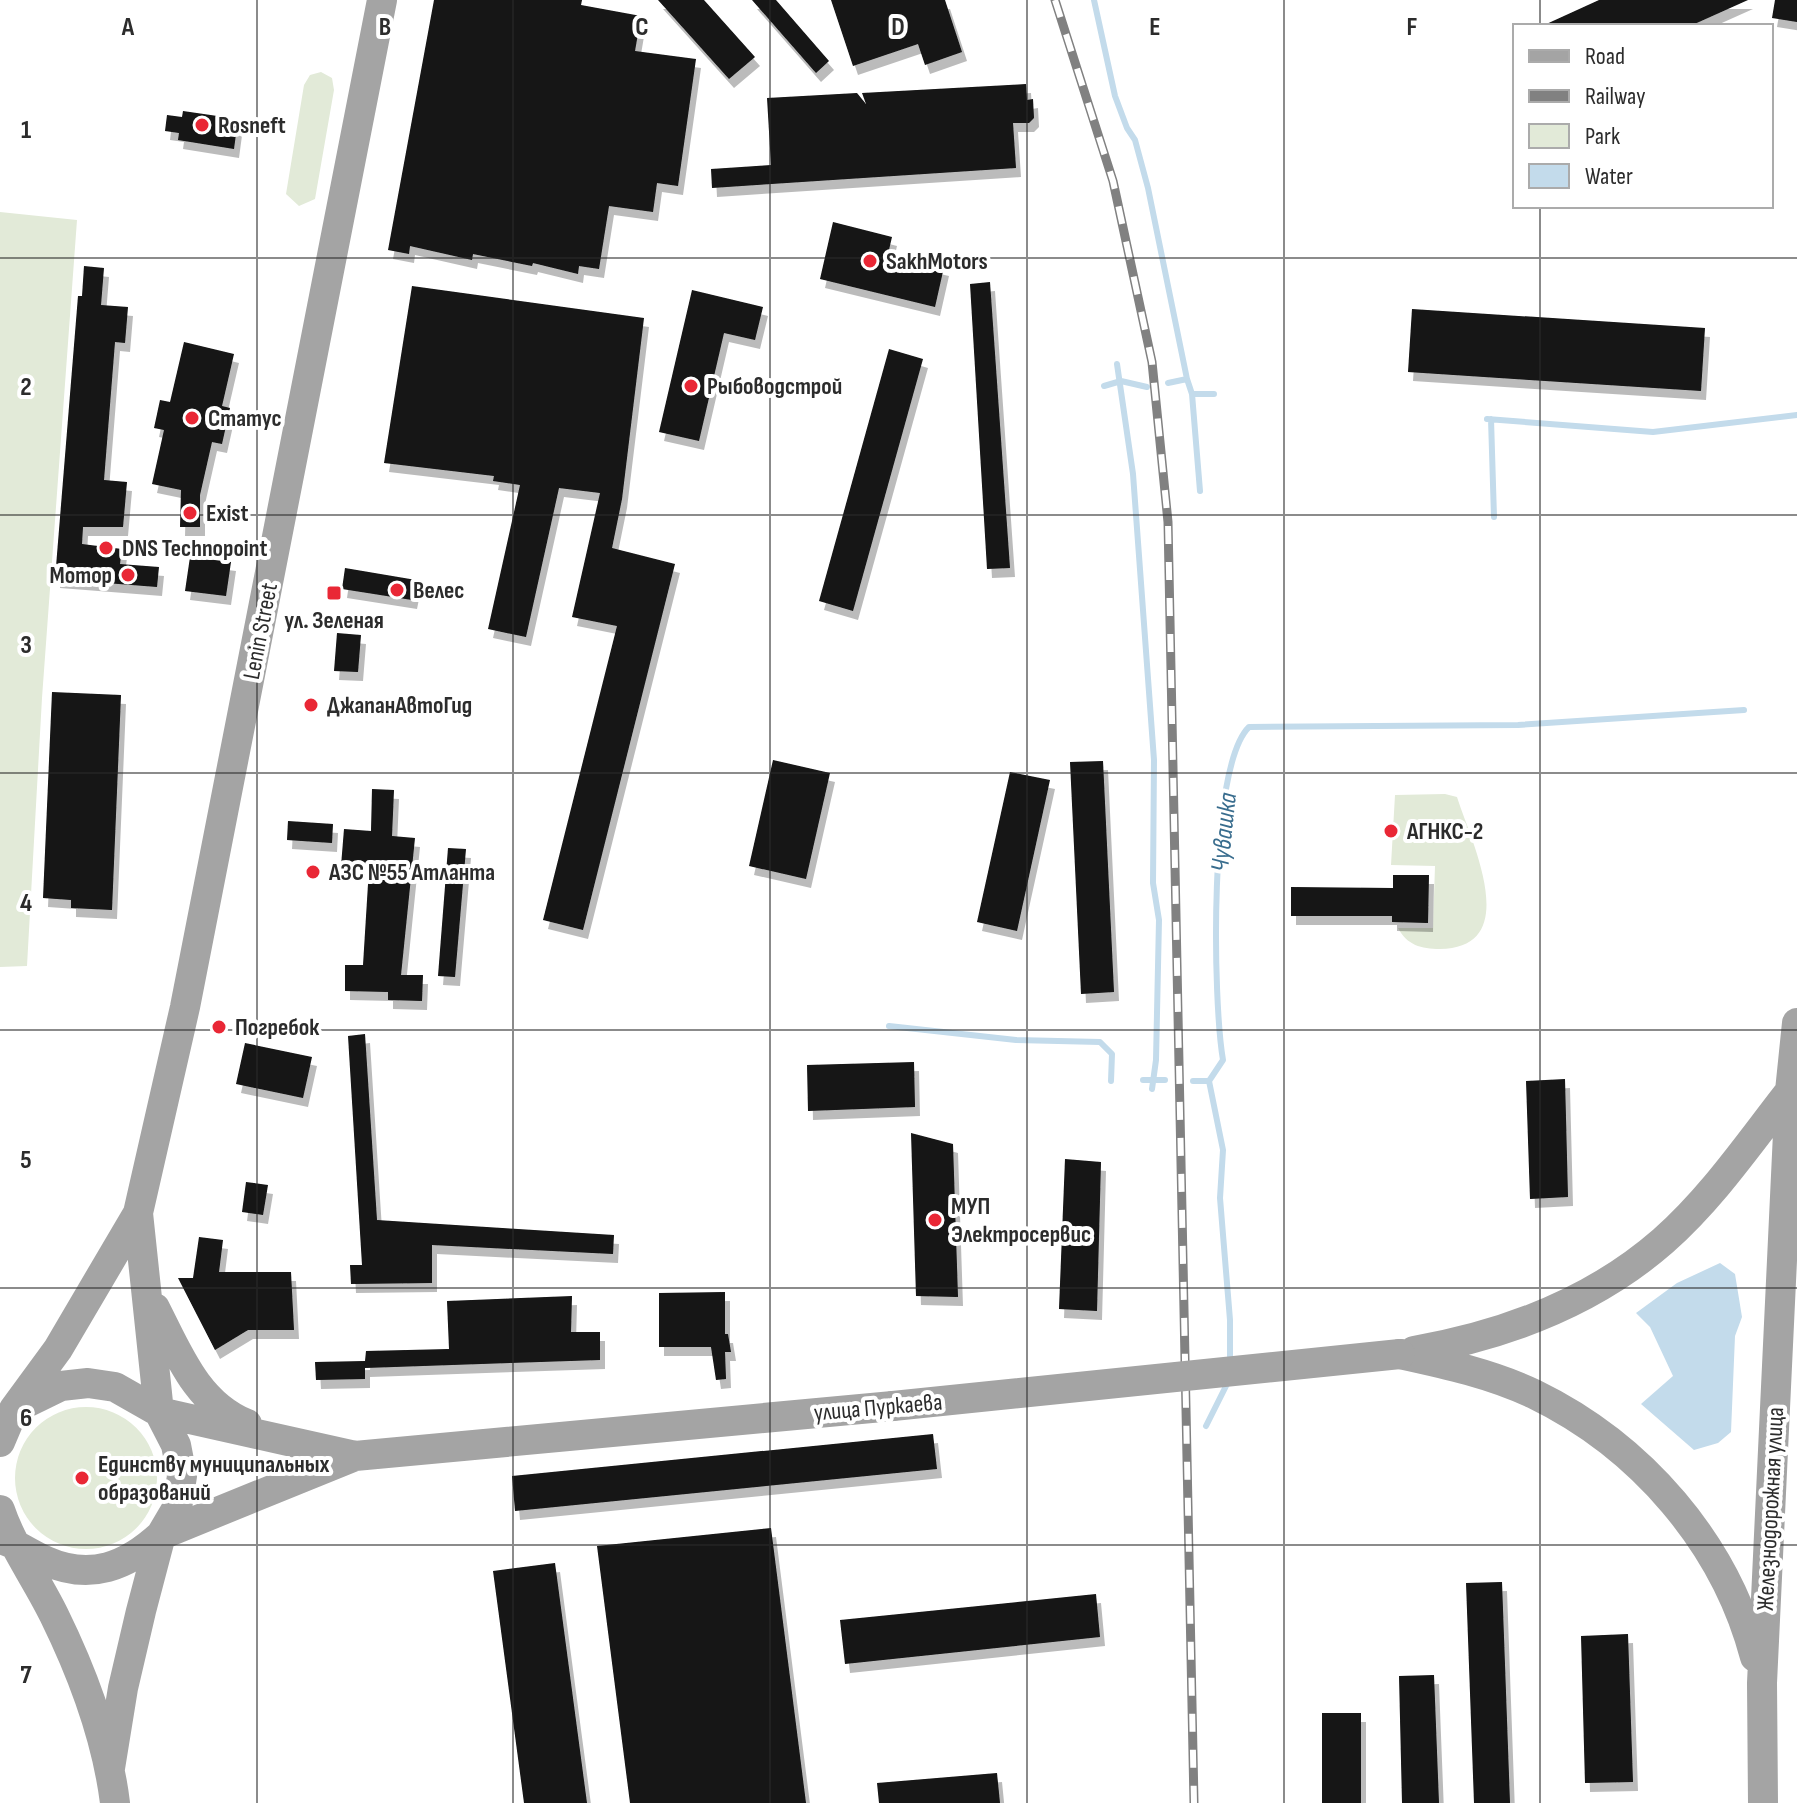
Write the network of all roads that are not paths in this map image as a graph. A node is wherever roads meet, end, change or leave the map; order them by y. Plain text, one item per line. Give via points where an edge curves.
1 (382, 0) edge
2 (1797, 1023) edge
3 (1790, 1091) junction
4 (138, 1213) junction
5 (148, 1293) junction
6 (1400, 1354) junction
7 (159, 1412) junction
8 (7, 1413) edge
9 (0, 1442) edge
10 (309, 1446) junction
11 (355, 1456) junction
12 (0, 1510) edge
13 (161, 1535) junction
14 (9, 1542) edge
15 (1762, 1683) junction
16 (110, 1768) junction
17 (115, 1803) edge
18 (1763, 1803) edge

1 - 4 main road, Lenin Street via 185,1007
2 - 3 main road, Железнодорожная улица
3 - 6 main road via 1663,1241 1592,1291 1540,1318 1471,1341
3 - 15 main road, Железнодорожная улица
4 - 5 main road
4 - 8 main road via 58,1349
5 - 7 main road
5 - 10 main road via 190,1375 212,1402 242,1422
6 - 11 main road, улица Пуркаева, bridge
6 - 15 main road via 1469,1369 1534,1394 1606,1439 1649,1475 1695,1528 1736,1602
7 - 8 main road via 115,1387 88,1383 61,1386
7 - 10 main road
7 - 13 main road via 176,1445 182,1476 177,1508
8 - 9 main road
10 - 11 main road
11 - 13 main road
12 - 14 main road
13 - 14 main road via 138,1556 108,1569 76,1570
13 - 16 main road via 123,1688
14 - 16 main road via 55,1616 86,1689
15 - 18 main road, Железнодорожная улица
16 - 17 main road

